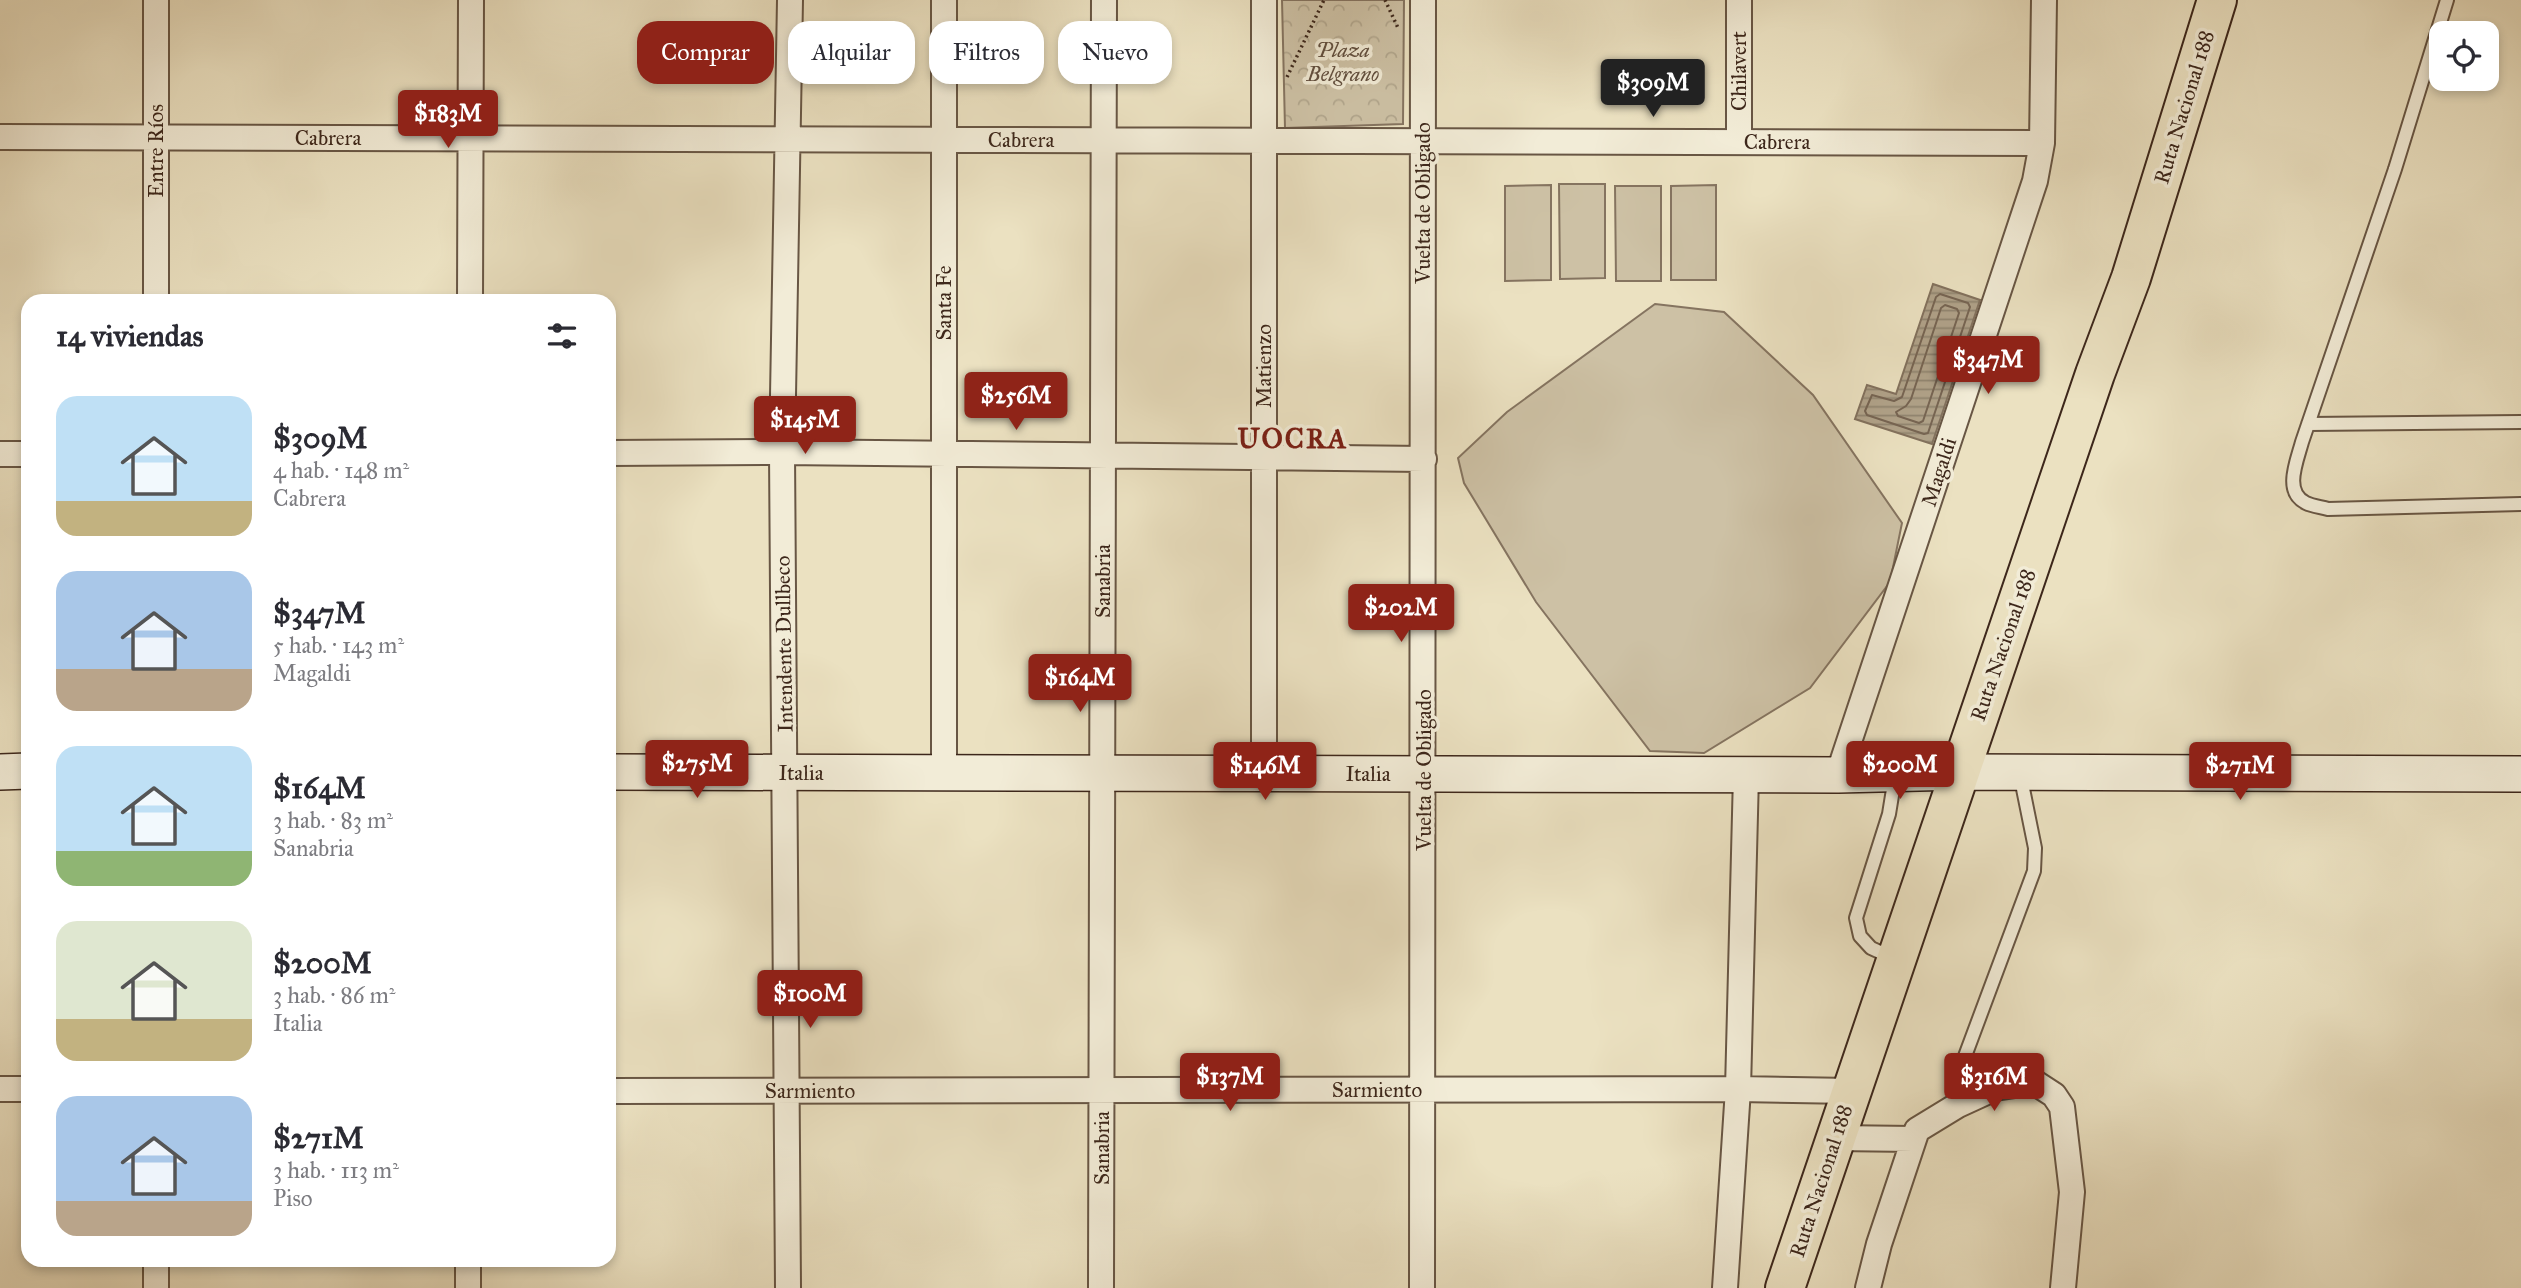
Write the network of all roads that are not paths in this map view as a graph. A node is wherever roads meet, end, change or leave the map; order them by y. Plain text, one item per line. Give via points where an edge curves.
1 (156, 0) edge
2 (471, 0) edge
3 (790, 0) edge
4 (944, 0) edge
5 (1104, 0) edge
6 (1264, 0) edge
7 (1423, 0) edge
8 (1739, 0) edge
9 (2044, 0) edge
10 (2217, 0) edge
11 (2447, 0) edge
12 (0, 137) edge
13 (156, 138) junction
14 (471, 139) junction
15 (788, 139) junction
16 (944, 140) junction
17 (1104, 140) junction
18 (1264, 141) junction
19 (1423, 141) junction
20 (1739, 142) junction
21 (2042, 143) junction
22 (156, 294) edge
23 (470, 294) edge
24 (2521, 422) edge
25 (2308, 425) junction
26 (782, 452) junction
27 (616, 453) edge
28 (0, 454) edge
29 (21, 454) edge
30 (944, 454) junction
31 (1103, 456) junction
32 (1264, 458) junction
33 (1424, 459) junction
34 (2521, 504) edge
35 (21, 771) edge
36 (0, 772) edge
37 (616, 772) edge
38 (1960, 772) junction
39 (785, 773) junction
40 (944, 773) junction
41 (1102, 774) junction
42 (1264, 774) junction
43 (1896, 774) junction
44 (2020, 774) junction
45 (2521, 774) edge
46 (1424, 775) junction
47 (1746, 775) junction
48 (1838, 775) junction
49 (1896, 959) junction
50 (0, 1088) edge
51 (21, 1089) edge
52 (1738, 1089) junction
53 (616, 1090) edge
54 (1102, 1090) junction
55 (1423, 1090) junction
56 (788, 1091) junction
57 (1851, 1091) junction
58 (1958, 1105) junction
59 (1835, 1138) junction
60 (1913, 1139) junction
61 (156, 1267) edge
62 (468, 1267) edge
63 (156, 1288) edge
64 (468, 1288) edge
65 (788, 1288) edge
66 (1101, 1288) edge
67 (1422, 1288) edge
68 (1725, 1288) edge
69 (1785, 1288) edge
70 (1868, 1288) edge
71 (2063, 1288) edge

1 - 13 street, Entre Ríos
2 - 14 street
3 - 15 street, Intendente Dullbeco
4 - 16 street, Santa Fe
5 - 17 street, Sanabria
6 - 18 street, Matienzo
7 - 19 street, Vuelta de Obligado
8 - 20 street, Chilavert
9 - 21 street, Magaldi
10 - 38 highway, Ruta Nacional 188 via 2131,278
11 - 25 lane
12 - 13 street, Cabrera
13 - 14 street, Cabrera
13 - 22 street, Entre Ríos
14 - 15 street, Cabrera
14 - 23 street
15 - 16 street, Cabrera
15 - 26 street, Intendente Dullbeco
16 - 17 street, Cabrera
16 - 30 street, Santa Fe
17 - 18 street, Cabrera
17 - 31 street, Sanabria
18 - 19 street, Cabrera
18 - 32 street, Matienzo
19 - 20 street, Cabrera
19 - 33 street, Vuelta de Obligado
20 - 21 street, Cabrera
21 - 48 street, Magaldi via 2035,181
24 - 25 lane
25 - 34 lane via 2292,479 2304,503 2328,509
26 - 27 street
26 - 30 street
26 - 39 street, Intendente Dullbeco
28 - 29 street
30 - 31 street
30 - 40 street, Santa Fe
31 - 32 street
31 - 41 street, Sanabria
32 - 33 street
32 - 42 street, Matienzo
33 - 46 street, Vuelta de Obligado
35 - 36 street
37 - 39 street, Italia
38 - 43 street, Italia
38 - 44 street, Italia
38 - 49 highway, Ruta Nacional 188
39 - 40 street, Italia
39 - 56 street, Intendente Dullbeco
40 - 41 street, Italia
41 - 42 street, Italia
41 - 54 street, Sanabria
42 - 46 street, Italia
43 - 48 street, Italia
43 - 49 lane via 1889,814 1856,918 1860,936 1871,948
44 - 45 street, Italia
44 - 58 lane via 2035,848 2034,871 1955,1083
46 - 47 street, Italia
46 - 55 street, Vuelta de Obligado
47 - 48 street, Italia
47 - 52 street
49 - 57 highway, Ruta Nacional 188
50 - 51 street
52 - 55 street, Sarmiento
52 - 57 street, Sarmiento
52 - 68 street
53 - 56 street, Sarmiento
54 - 55 street, Sarmiento
54 - 56 street, Sarmiento
54 - 66 street, Sanabria
55 - 67 street, Vuelta de Obligado
56 - 65 street, Intendente Dullbeco
57 - 59 highway, Ruta Nacional 188
58 - 60 street via 1917,1130
58 - 71 street via 1995,1088 2034,1082 2054,1095 2062,1107 2072,1192
59 - 60 street
59 - 69 highway, Ruta Nacional 188
60 - 70 street
61 - 63 street
62 - 64 street

